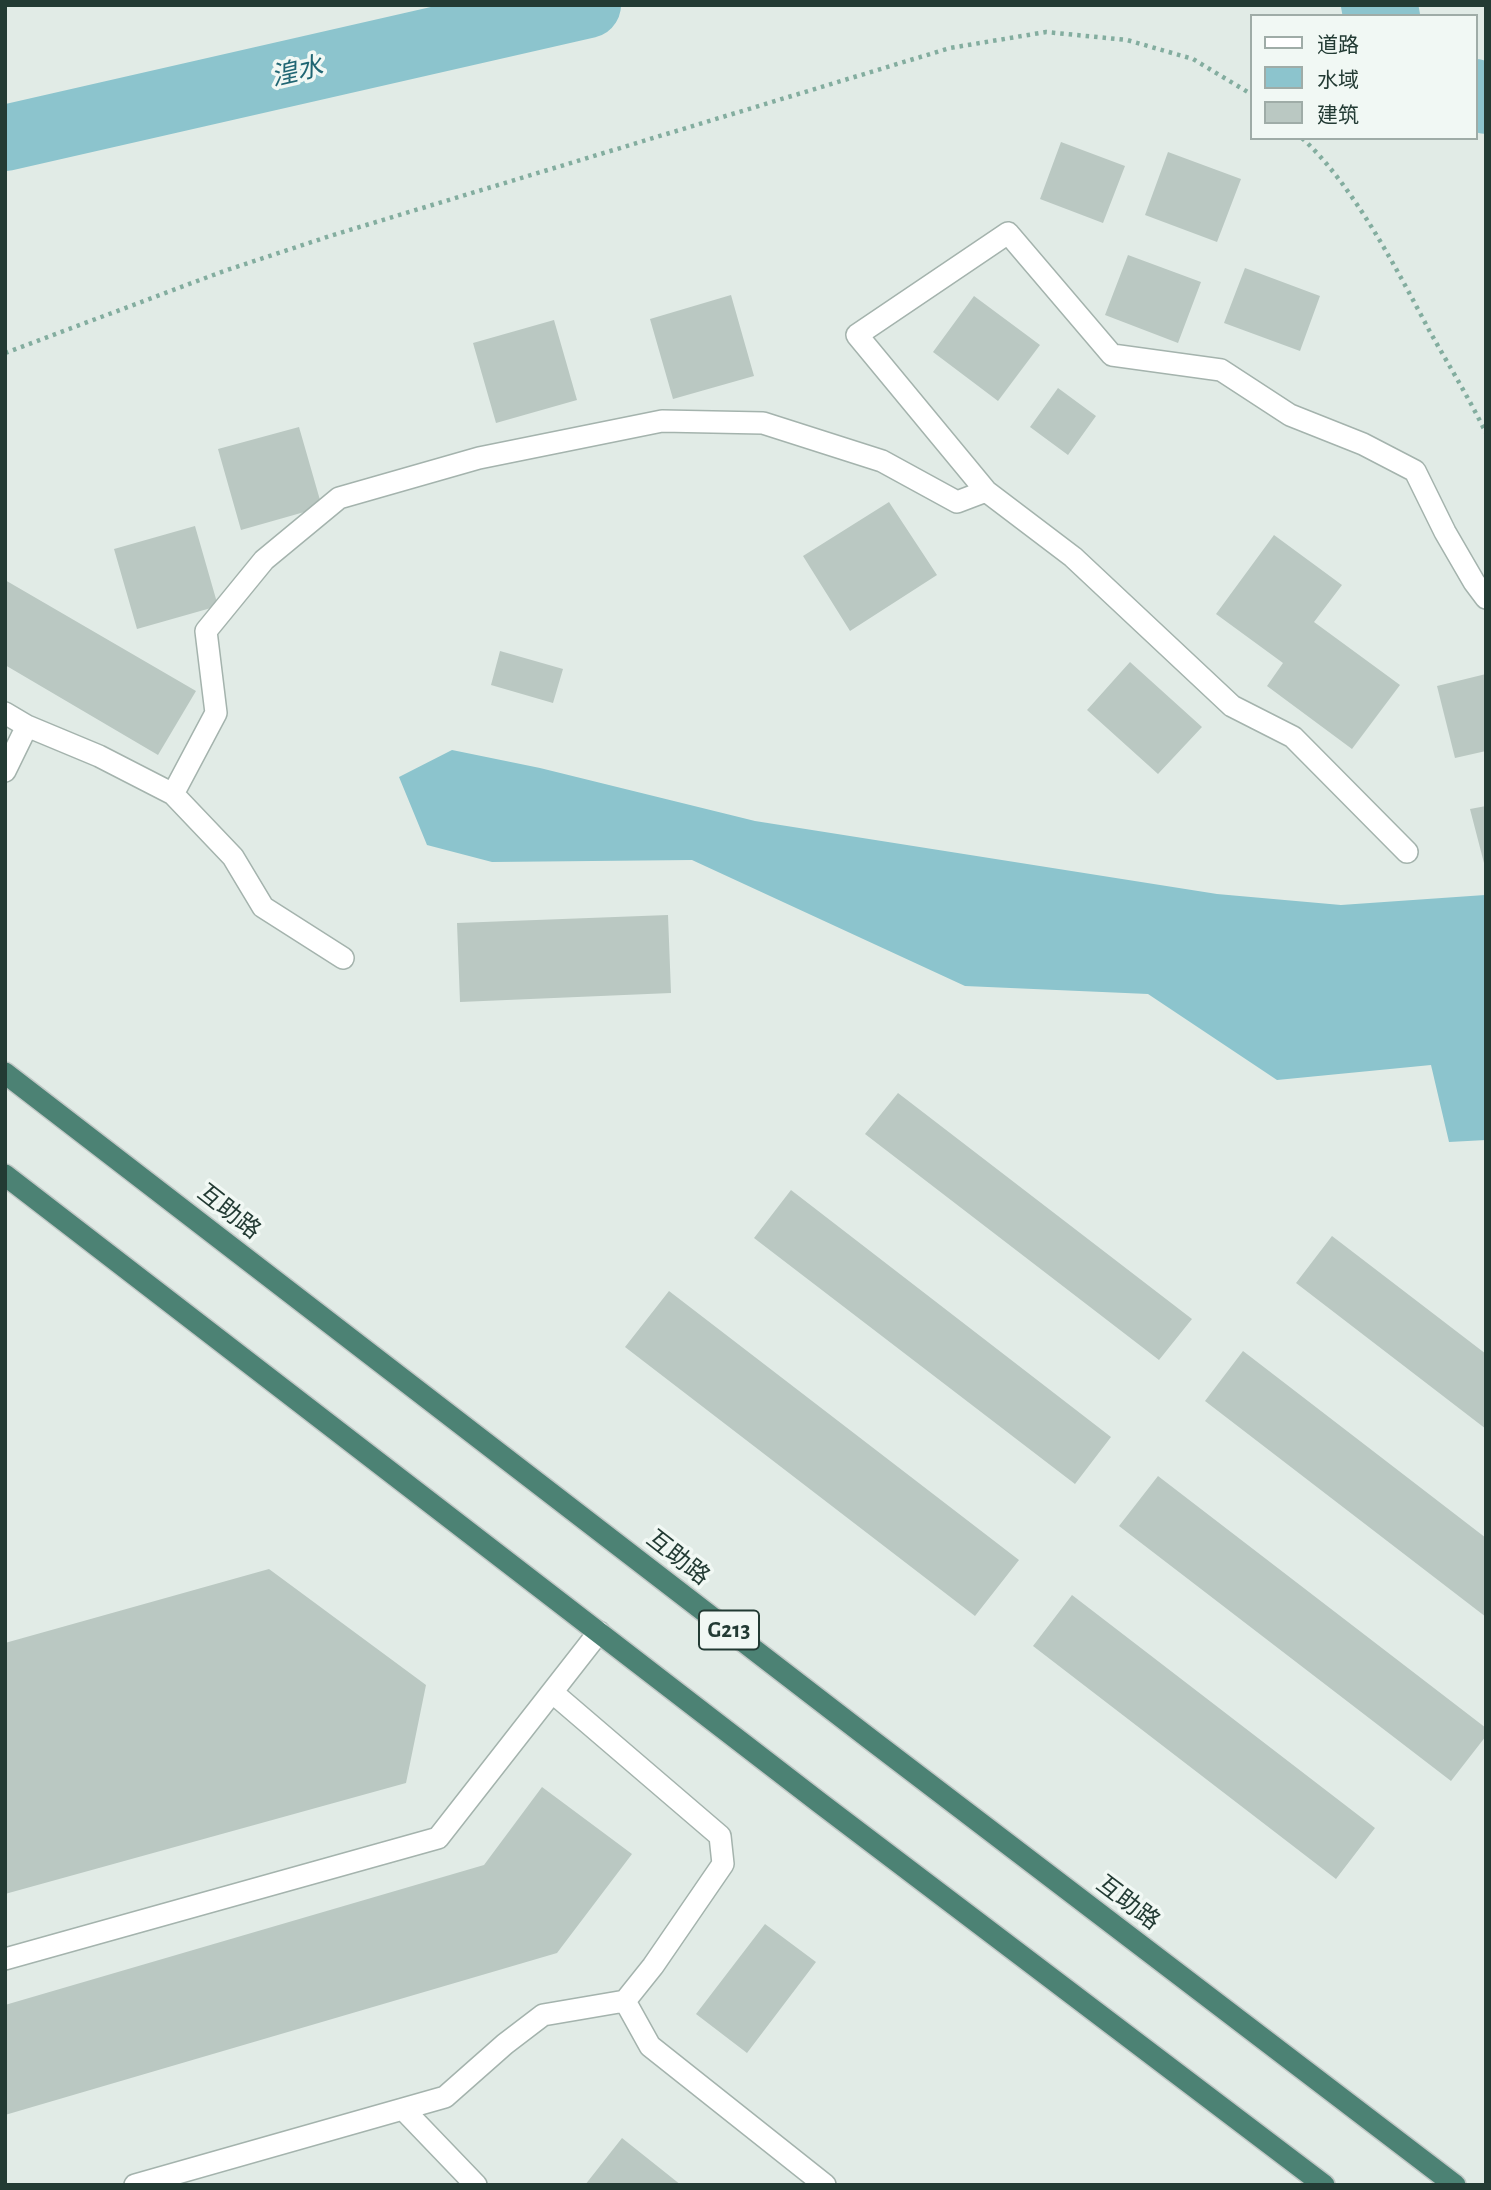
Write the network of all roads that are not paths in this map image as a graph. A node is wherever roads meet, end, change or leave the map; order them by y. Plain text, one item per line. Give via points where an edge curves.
1 (986, 491) junction
2 (1486, 598) edge
3 (5, 713) edge
4 (27, 726) junction
5 (5, 771) edge
6 (173, 794) junction
7 (1407, 852) dead end
8 (343, 958) dead end
9 (5, 1073) edge
10 (5, 1175) edge
11 (599, 1632) junction
12 (552, 1692) junction
13 (5, 1959) edge
14 (625, 2001) junction
15 (403, 2109) junction
16 (135, 2185) edge
17 (476, 2185) edge
18 (825, 2185) edge
19 (1324, 2185) edge
20 (1455, 2185) edge

1 - 2 street via 857,335 1008,233 1112,355 1221,370 1290,415 1415,471 1445,532
1 - 6 street via 957,502 882,461 763,423 662,421 479,458 339,498 264,559 206,631 216,713
1 - 7 street via 1073,557 1232,706 1293,737
3 - 4 street
4 - 5 street
4 - 6 street
6 - 8 street via 233,857 262,907
9 - 20 highway, 互助路 / G213
10 - 11 highway
11 - 12 street
11 - 19 highway
12 - 13 street via 438,1838
12 - 14 street via 720,1836 723,1864
14 - 15 street via 543,2015 444,2097
14 - 18 street via 650,2046
15 - 16 street
15 - 17 street

